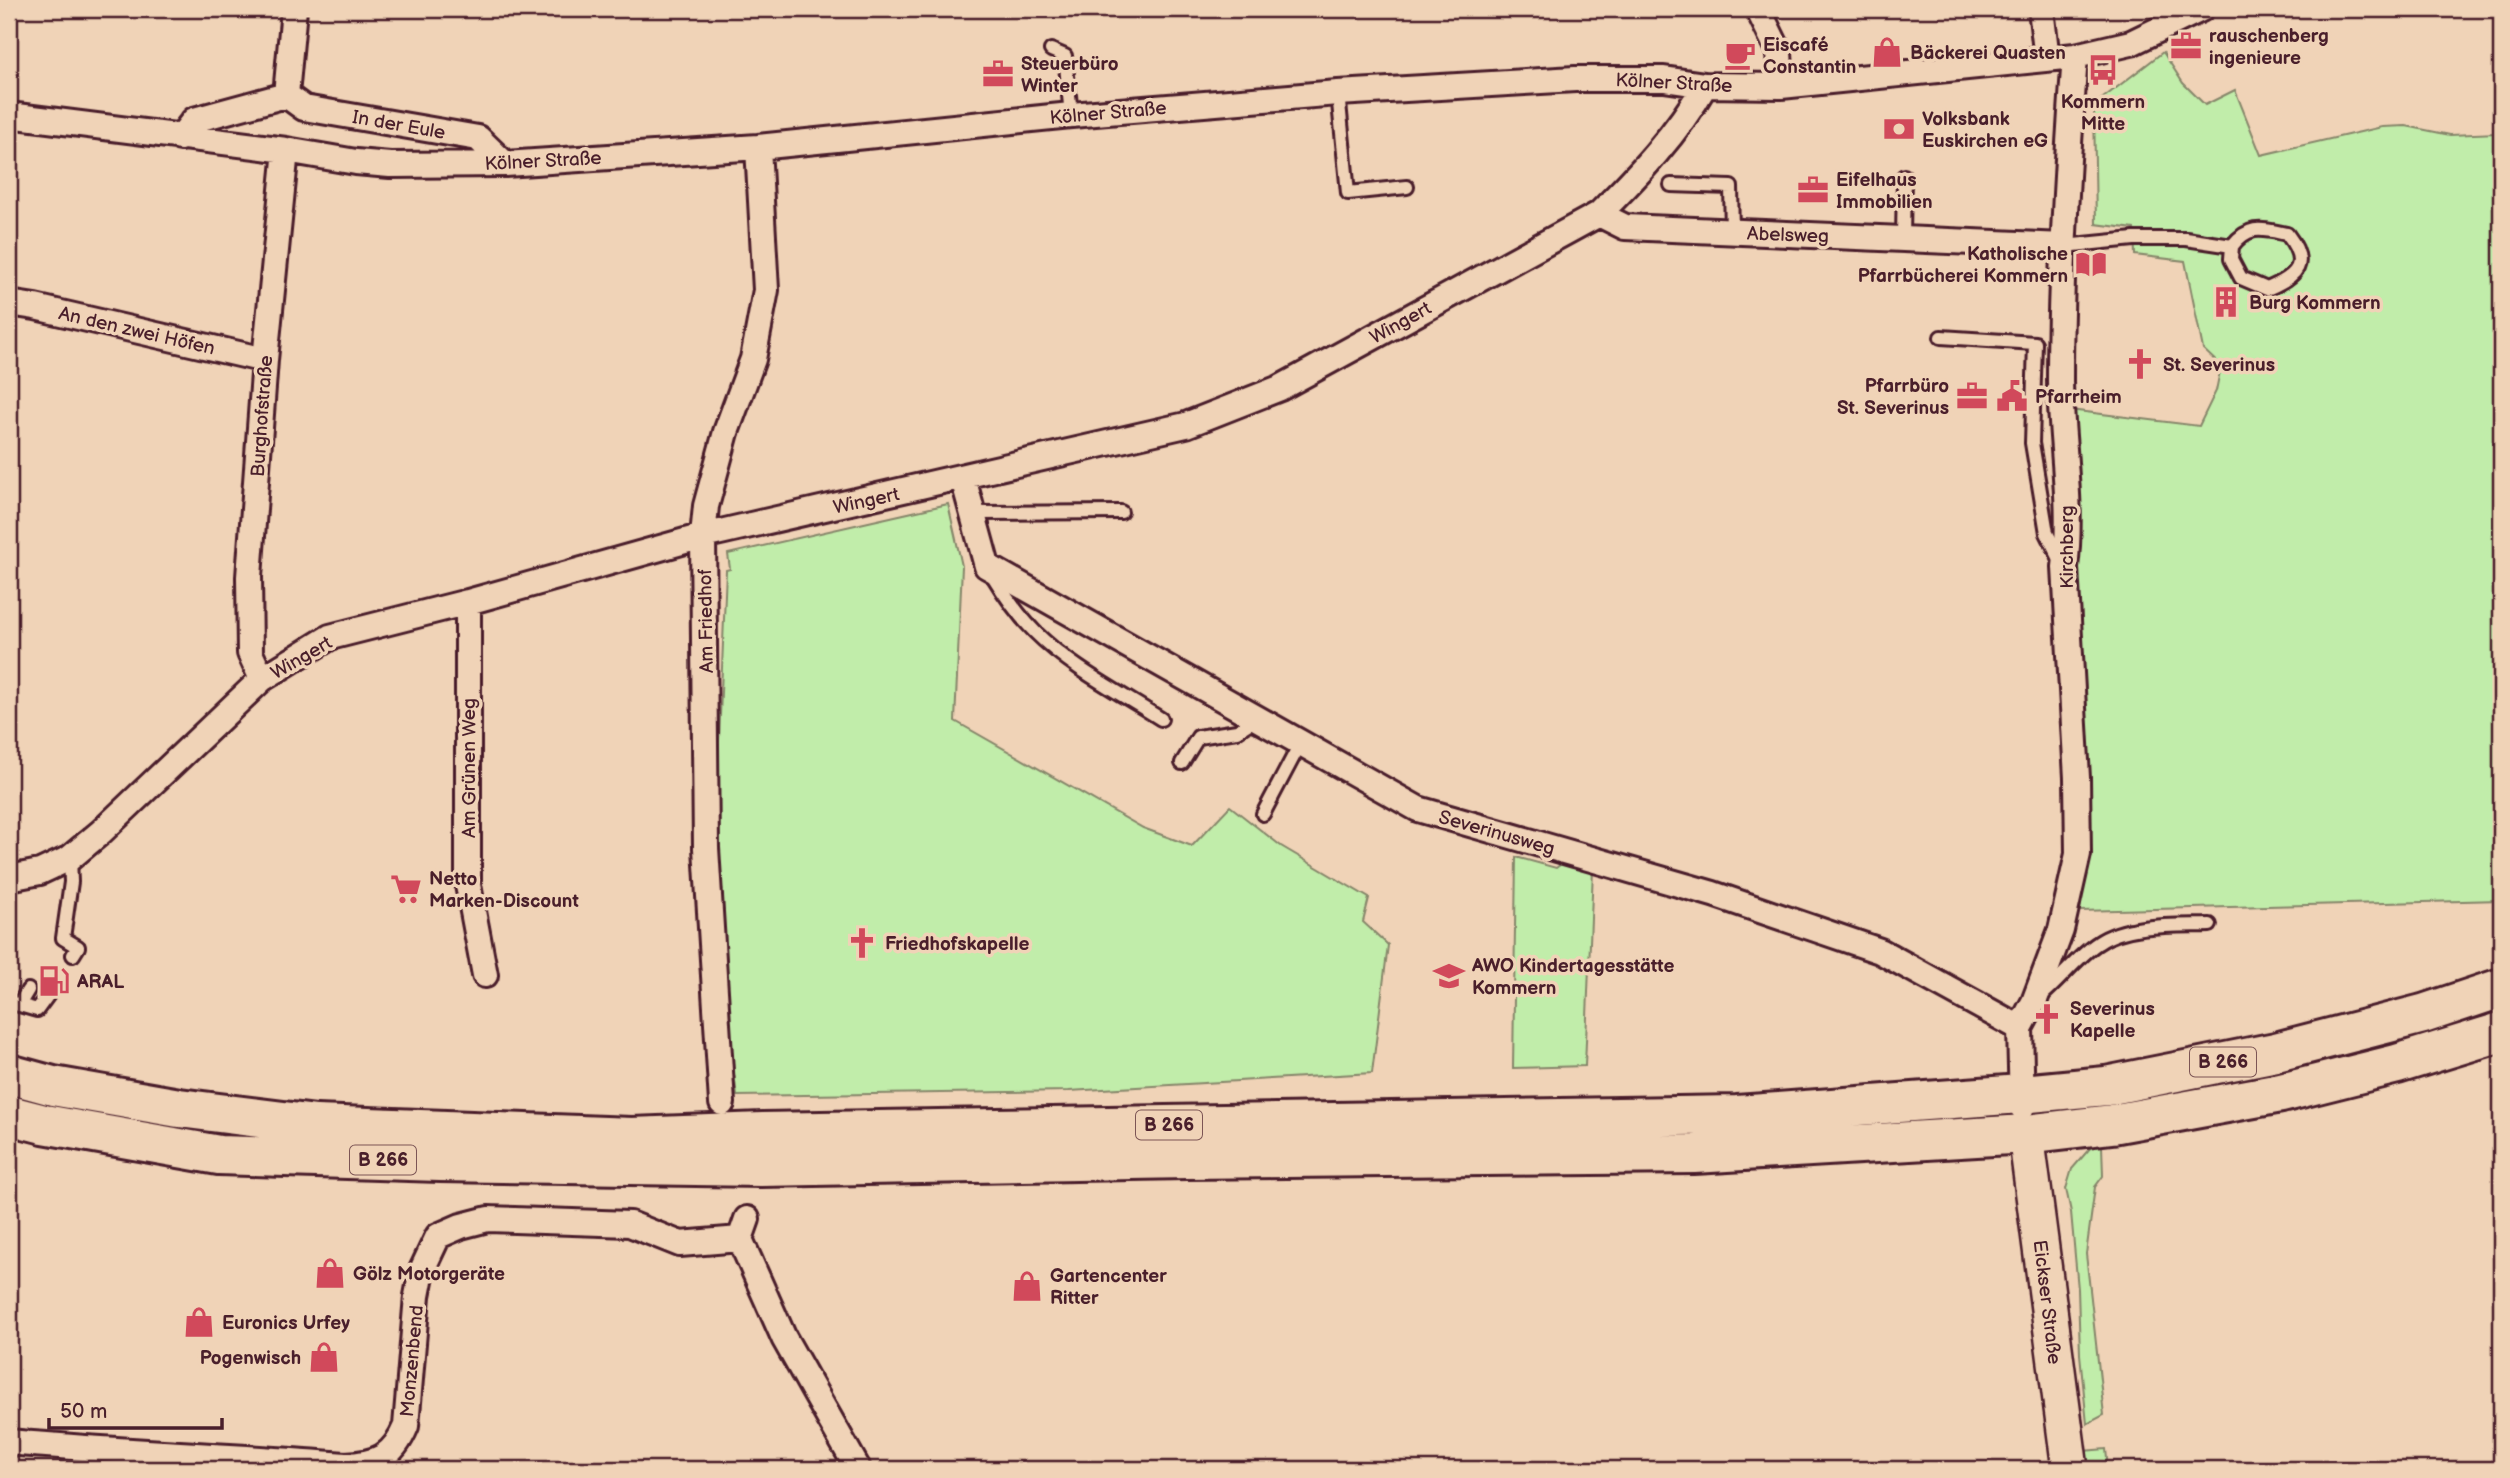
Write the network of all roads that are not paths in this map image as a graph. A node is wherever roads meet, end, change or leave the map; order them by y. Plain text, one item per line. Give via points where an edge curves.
1 (294, 9) edge
2 (1758, 9) edge
3 (2041, 9) edge
4 (2201, 9) edge
5 (1051, 50) dead end
6 (2075, 56) junction
7 (2047, 58) junction
8 (1705, 85) junction
9 (1781, 86) junction
10 (1338, 93) junction
11 (286, 95) junction
12 (9, 115) edge
13 (1071, 115) junction
14 (180, 138) junction
15 (758, 147) junction
16 (286, 150) junction
17 (505, 164) junction
18 (1904, 176) dead end
19 (1671, 185) dead end
20 (1407, 187) dead end
21 (1599, 214) junction
22 (1732, 231) junction
23 (1903, 238) junction
24 (2064, 246) junction
25 (2232, 246) junction
26 (9, 303) edge
27 (1941, 337) dead end
28 (265, 360) junction
29 (962, 478) junction
30 (1121, 512) dead end
31 (971, 513) junction
32 (704, 536) junction
33 (987, 566) junction
34 (2065, 567) junction
35 (468, 602) junction
36 (262, 680) junction
37 (1257, 718) junction
38 (1161, 719) dead end
39 (1300, 744) junction
40 (1182, 763) dead end
41 (1263, 814) dead end
42 (70, 858) junction
43 (9, 878) edge
44 (2210, 925) dead end
45 (73, 955) dead end
46 (485, 975) dead end
47 (2501, 988) edge
48 (29, 990) dead end
49 (48, 995) dead end
50 (2034, 1002) junction
51 (14, 1004) edge
52 (2020, 1028) junction
53 (2501, 1032) edge
54 (9, 1074) edge
55 (2021, 1094) junction
56 (722, 1103) dead end
57 (9, 1115) edge
58 (2026, 1134) junction
59 (9, 1442) edge
60 (102, 1460) edge
61 (858, 1469) edge
62 (2070, 1469) edge

1 - 11 street
2 - 9 street via 1779,52
3 - 7 street
4 - 6 street, Kölner Straße via 2132,43
5 - 13 lane via 1065,56
6 - 7 street, Kölner Straße
6 - 24 street, Kirchberg
7 - 9 street, Kölner Straße
8 - 9 street, Kölner Straße
8 - 10 street, Kölner Straße via 1664,79 1575,79
8 - 21 street, Wingert via 1687,115
10 - 13 street, Kölner Straße
10 - 20 lane via 1348,193
11 - 14 street via 194,120
11 - 17 street, In der Eule via 304,108 478,138
12 - 14 street, Kölner Straße
13 - 15 street, Kölner Straße
14 - 16 street, Kölner Straße
15 - 17 street, Kölner Straße
15 - 32 street, Am Friedhof via 766,290 753,359 706,506
16 - 17 street, Kölner Straße via 390,165
16 - 28 street, Burghofstraße
18 - 23 lane
19 - 22 lane via 1731,187
21 - 22 street, Abelsweg via 1625,227
21 - 29 street, Wingert via 1280,388 1186,425
22 - 23 street, Abelsweg
23 - 24 street, Abelsweg
24 - 25 lane via 2186,239
24 - 34 street, Kirchberg via 2060,406 2069,537
25 - 25 lane via 2231,259 2241,278 2267,289 2288,280 2299,265 2298,249 2287,234 2259,228 2242,233
26 - 28 street, An den zwei Höfen
27 - 34 lane via 2035,343 2032,443 2047,533
28 - 36 street, Burghofstraße via 249,577 250,653
29 - 31 street
29 - 32 street, Wingert
30 - 31 lane
31 - 33 street
32 - 35 street, Wingert
32 - 56 street, Am Friedhof via 706,848
33 - 37 street, Severinusweg
33 - 38 lane via 1036,632 1075,665
34 - 50 street, Kirchberg via 2078,854 2061,930
35 - 36 street, Wingert via 330,638
35 - 46 street, Am Grünen Weg via 468,884
36 - 42 street, Wingert
37 - 39 street, Severinusweg
37 - 40 lane via 1237,731 1198,737
39 - 41 lane
39 - 52 street, Severinusweg via 1418,809 1713,894 1880,951
42 - 43 street, Wingert via 40,872
42 - 45 lane via 71,882 60,942 78,947
44 - 50 lane via 2151,927 2117,934 2097,943
47 - 55 main road, B 266 via 2423,1014 2276,1052 2106,1086
48 - 51 lane
49 - 51 lane via 37,1010
50 - 52 street, Kirchberg
52 - 55 street
53 - 58 main road, B 266 via 2281,1093 2112,1124
54 - 55 main road, B 266 via 179,1108 316,1125 632,1137 1737,1115
55 - 58 street
57 - 58 main road, B 266 via 219,1155 761,1167 1694,1154
58 - 62 street, Eickser Straße
59 - 60 street, Monzenbend
60 - 61 street, Monzenbend via 217,1455 345,1465 385,1456 398,1444 405,1426 422,1270 438,1236 488,1219 630,1224 680,1244 744,1229 784,1338

